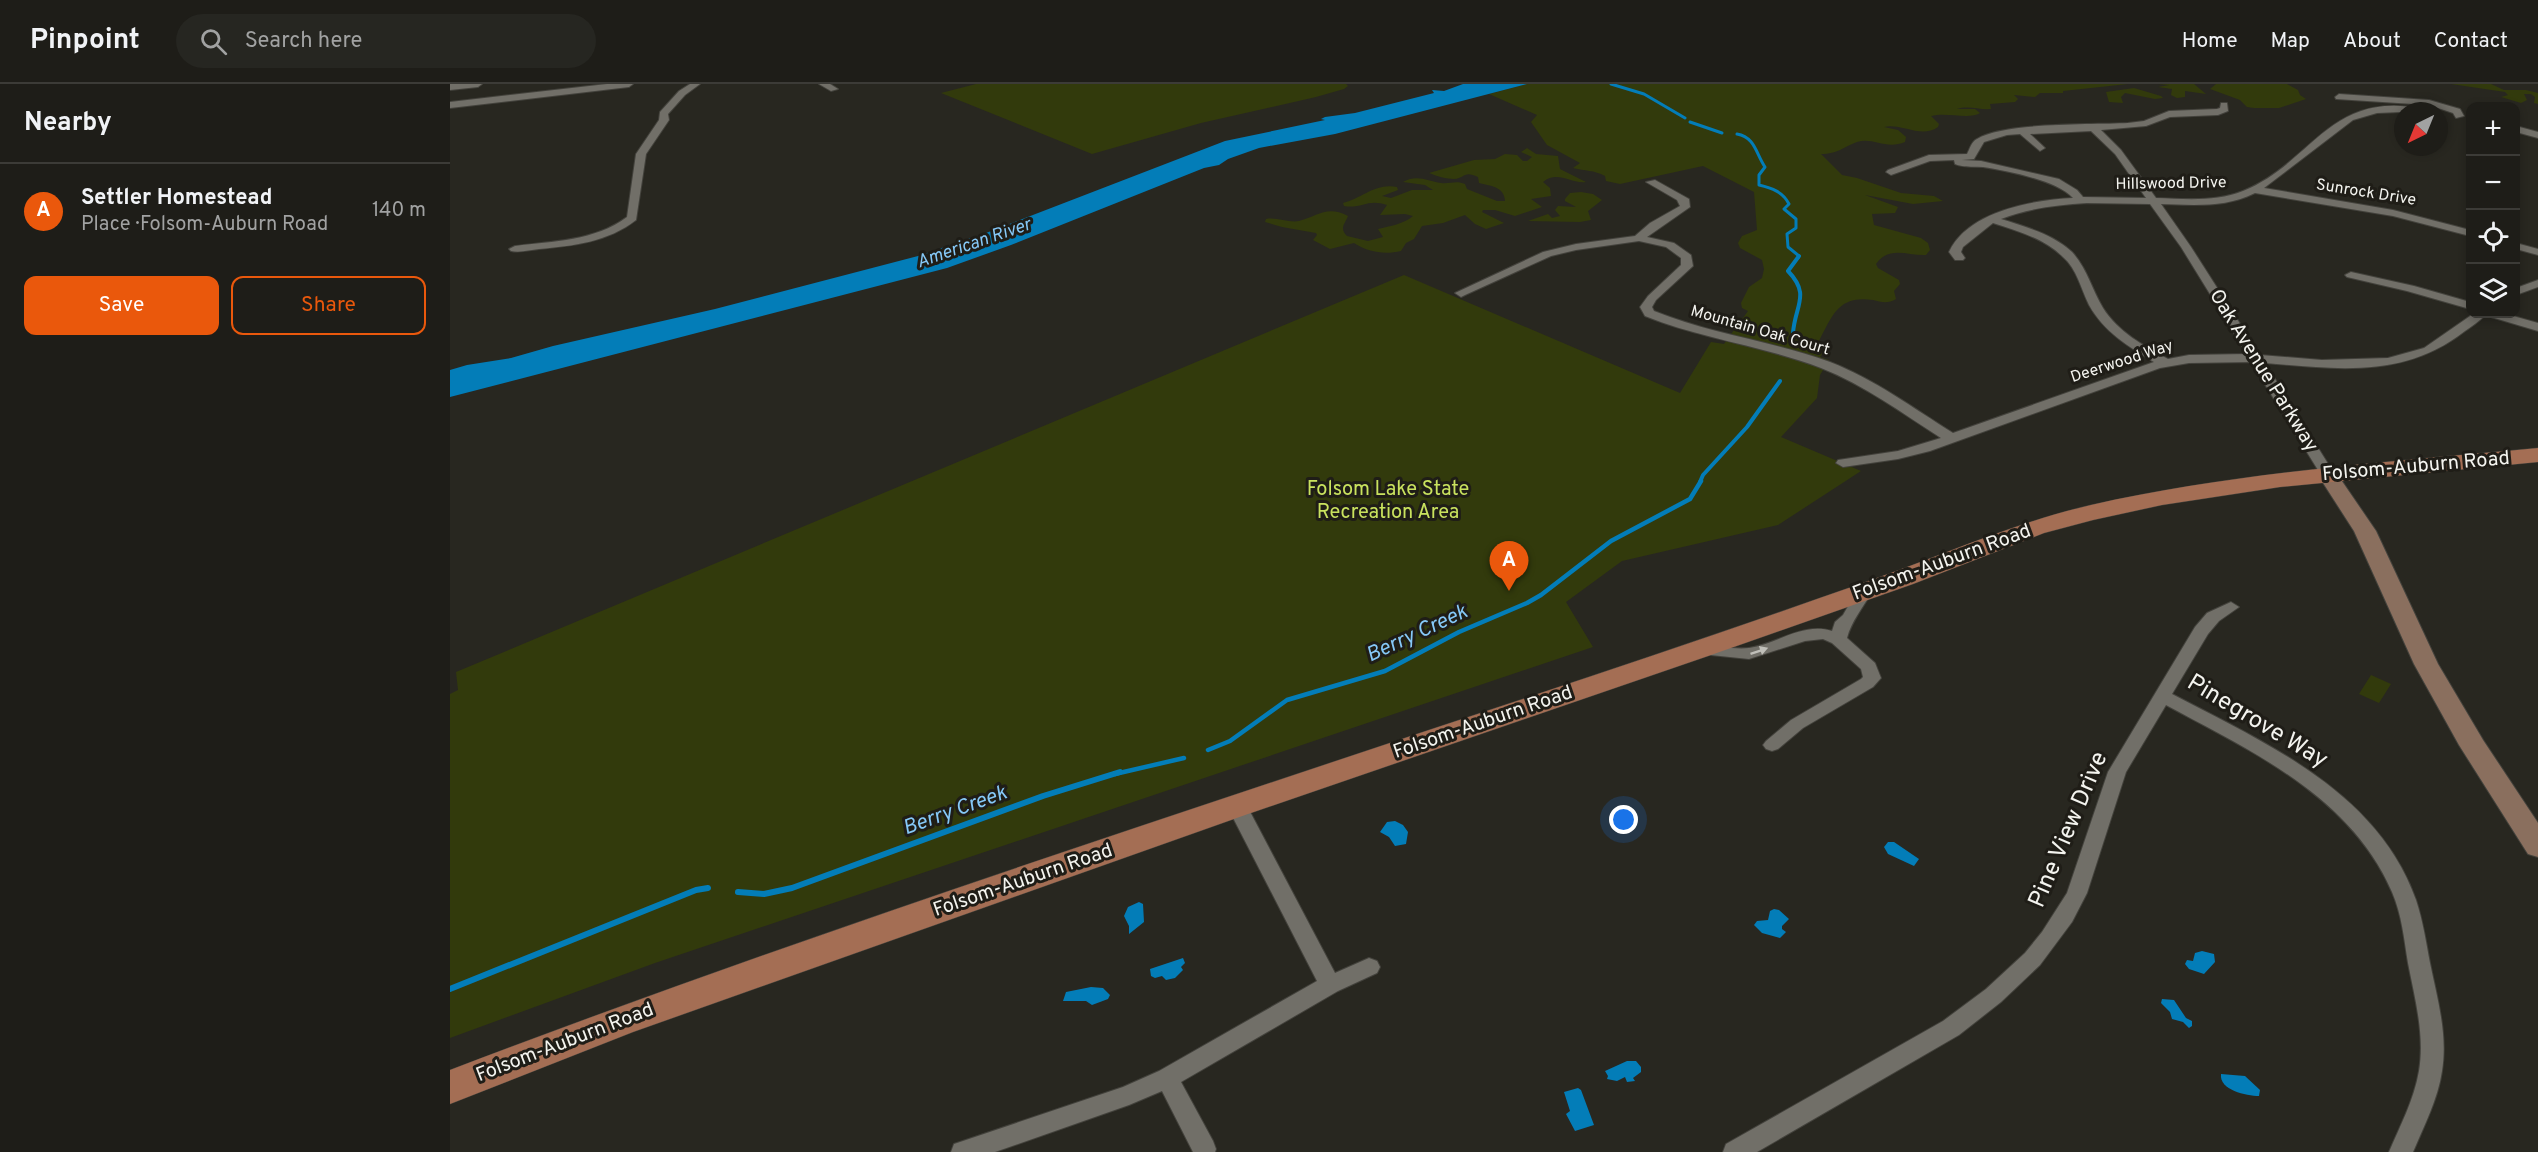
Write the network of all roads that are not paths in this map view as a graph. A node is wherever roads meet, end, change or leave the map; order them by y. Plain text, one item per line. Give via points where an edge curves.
1 (478, 84) edge
2 (629, 84) edge
3 (696, 84) edge
4 (823, 84) edge
5 (602, 86) edge
6 (450, 87) edge
7 (834, 89) dead end
8 (2339, 97) dead end
9 (450, 105) edge
10 (2224, 105) dead end
11 (2394, 111) edge
12 (2448, 114) edge
13 (2459, 116) junction
14 (2466, 117) edge
15 (2093, 127) junction
16 (2021, 130) junction
17 (2520, 130) edge
18 (2538, 135) edge
19 (2040, 148) dead end
20 (1971, 157) junction
21 (1956, 159) junction
22 (1981, 164) junction
23 (1891, 172) dead end
24 (1651, 182) dead end
25 (2255, 190) junction
26 (2080, 200) junction
27 (2152, 201) junction
28 (1992, 219) junction
29 (2466, 232) edge
30 (1639, 238) junction
31 (2520, 247) edge
32 (515, 249) dead end
33 (2538, 252) edge
34 (1959, 258) dead end
35 (2351, 275) dead end
36 (2538, 283) edge
37 (2520, 290) edge
38 (1461, 293) dead end
39 (2466, 305) edge
40 (2474, 318) edge
41 (2508, 318) edge
42 (2538, 327) edge
43 (2255, 360) junction
44 (2165, 363) junction
45 (1952, 439) junction
46 (2538, 455) edge
47 (1843, 463) dead end
48 (2328, 475) junction
49 (1864, 592) junction
50 (2231, 607) dead end
51 (1839, 639) junction
52 (1701, 649) junction
53 (2162, 696) junction
54 (1772, 745) dead end
55 (1237, 806) junction
56 (2538, 846) edge
57 (1369, 967) dead end
58 (1330, 985) junction
59 (1167, 1078) junction
60 (450, 1087) edge
61 (1204, 1149) dead end
62 (963, 1152) edge
63 (1734, 1152) edge
64 (2401, 1152) edge

1 - 6 street
2 - 5 street
3 - 32 street via 663,114 664,120 641,154 632,218 627,223 595,236
4 - 7 street
5 - 9 street
8 - 13 street via 2431,103 2449,107
10 - 15 street via 2225,109 2218,112 2175,114 2136,125
11 - 25 street, Hillswood Drive via 2353,117
12 - 13 street
13 - 14 street
15 - 16 street
15 - 27 street, Oak Avenue Parkway via 2118,152
16 - 19 street
16 - 20 street via 1981,140
17 - 18 street
20 - 21 street
20 - 22 street
21 - 22 street via 1965,165
21 - 23 street via 1929,158
22 - 26 street via 2055,181
24 - 30 street via 1686,204 1683,210
25 - 27 street, Hillswood Drive via 2217,201
25 - 29 street, Sunrock Drive via 2392,213
26 - 27 street, Hillswood Drive
26 - 28 street, Hillswood Drive via 2028,207
27 - 43 street, Oak Avenue Parkway via 2212,286
28 - 34 street, Hillswood Drive via 1956,248
28 - 44 street via 2061,249 2074,263 2110,325
30 - 38 street via 1556,251
30 - 45 street, Mountain Oak Court via 1670,244 1687,257 1687,266 1649,302 1649,312 1686,328 1825,365
31 - 33 street
35 - 39 street
36 - 37 street
40 - 43 street, Deerwood Way via 2431,349 2408,357 2353,363
41 - 42 street
43 - 44 street, Deerwood Way via 2201,358
43 - 48 street, Oak Avenue Parkway
44 - 45 street, Deerwood Way
45 - 47 street, Deerwood Way via 1898,455
46 - 48 main road, Folsom-Auburn Road
48 - 49 main road, Folsom-Auburn Road via 2215,490 2090,513 2035,528
48 - 56 main road, Oak Avenue Parkway via 2365,531 2426,664 2472,745
49 - 51 street via 1843,622
49 - 52 main road, Folsom-Auburn Road
50 - 53 street, Pine View Drive via 2206,624
52 -> 51 street via 1749,654 1815,633
51 - 54 street via 1869,667 1872,678 1797,724
52 - 55 main road, Folsom-Auburn Road
53 - 63 street, Pine View Drive via 2118,770 2071,905 2017,976 1951,1028
53 - 64 street, Pinegrove Way via 2278,760 2319,788 2355,820 2391,867 2411,917 2432,1029 2432,1060 2426,1089
55 - 58 street
55 - 60 main road, Folsom-Auburn Road via 620,1021
57 - 58 street
58 - 59 street
59 - 61 street
59 - 62 street via 1129,1095

